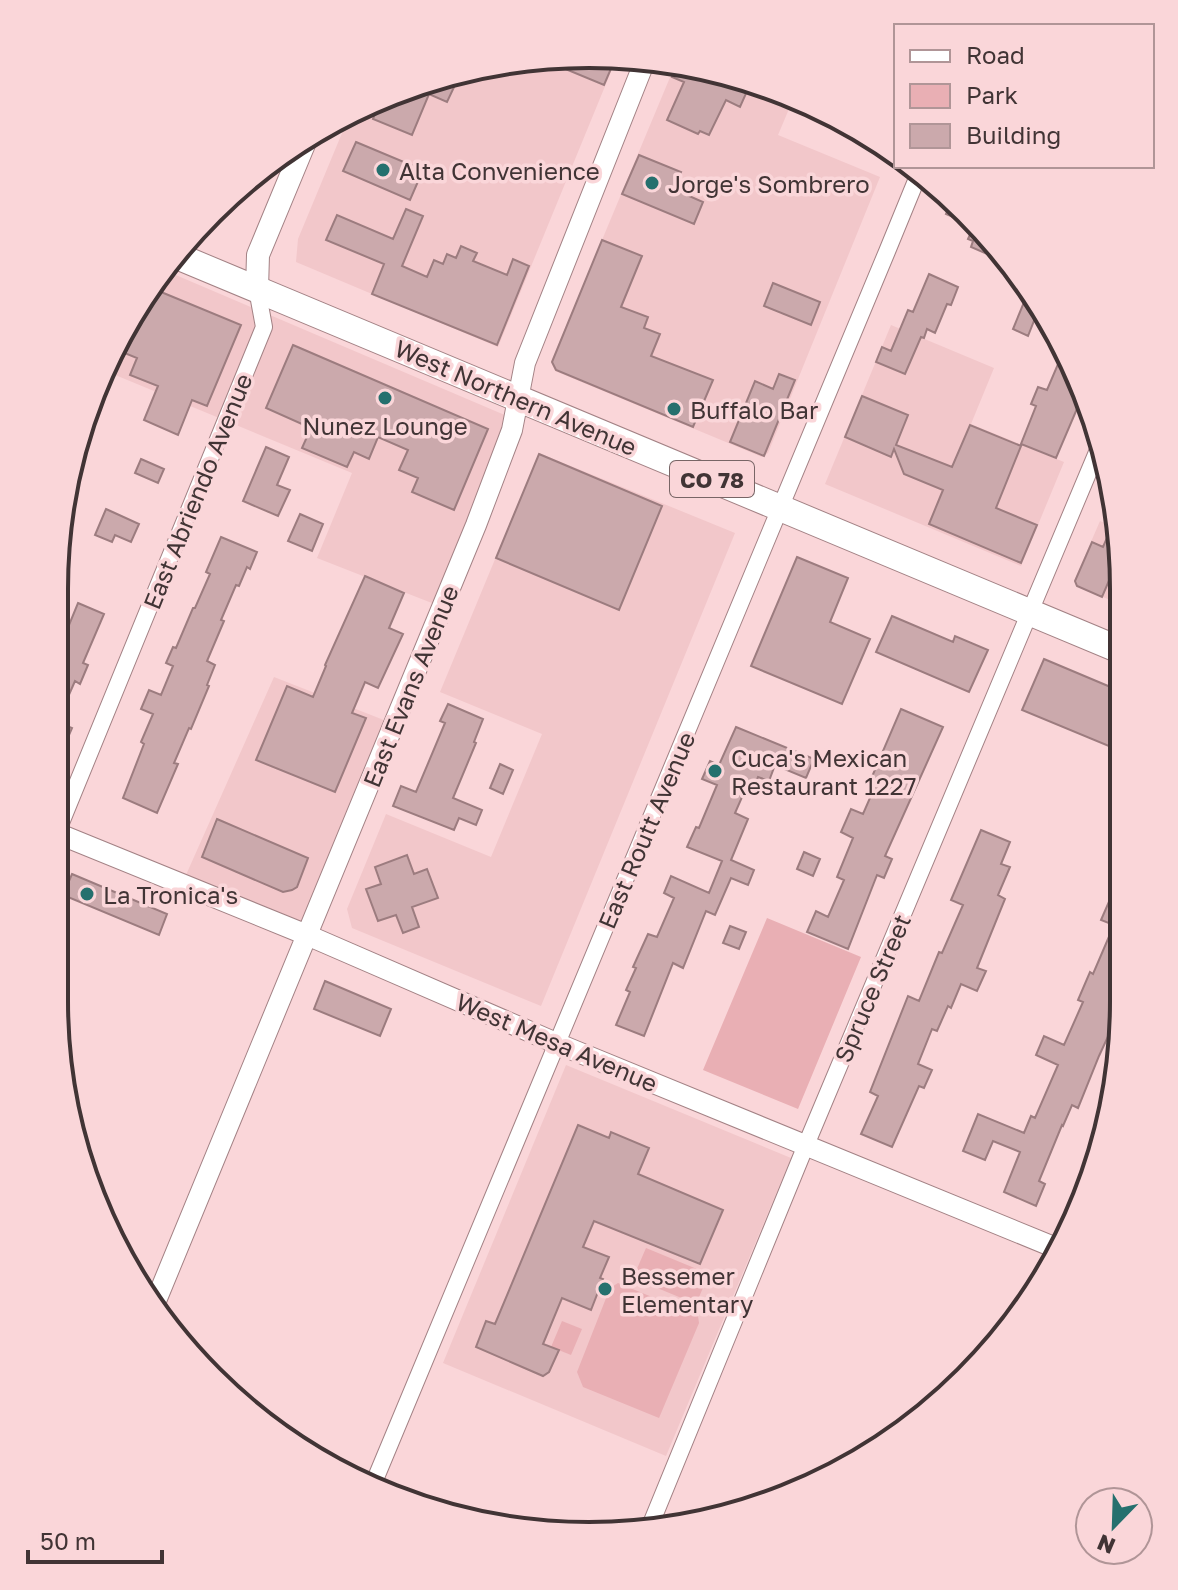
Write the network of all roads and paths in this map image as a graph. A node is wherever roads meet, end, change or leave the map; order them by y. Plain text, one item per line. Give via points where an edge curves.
1 (641, 71) edge
2 (299, 157) edge
3 (915, 183) edge
4 (186, 260) edge
5 (257, 289) junction
6 (518, 399) junction
7 (1094, 460) edge
8 (782, 508) junction
9 (1029, 612) junction
10 (1110, 646) edge
11 (68, 803) edge
12 (68, 840) edge
13 (307, 935) junction
14 (556, 1043) junction
15 (806, 1145) junction
16 (1048, 1246) edge
17 (159, 1294) edge
18 (377, 1476) edge
19 (653, 1518) edge

1 - 6 street, East Evans Avenue via 525,363
2 - 5 main road, East Abriendo Avenue via 258,255
3 - 8 street, East Routt Avenue
4 - 5 main road, West Northern Avenue / CO 78
5 - 6 main road, West Northern Avenue / CO 78
5 - 11 street, East Abriendo Avenue via 264,327
6 - 8 main road, West Northern Avenue / CO 78
6 - 13 street, East Evans Avenue via 512,430 476,525
7 - 9 street, Spruce Street
8 - 9 main road, West Northern Avenue / CO 78
8 - 14 street, East Routt Avenue
9 - 10 main road, West Northern Avenue / CO 78
9 - 15 street, Spruce Street
12 - 13 street, West Mesa Avenue
13 - 14 street, West Mesa Avenue
13 - 17 street, East Evans Avenue
14 - 15 street, West Mesa Avenue
14 - 18 street, East Routt Avenue
15 - 16 street, West Mesa Avenue
15 - 19 street, Spruce Street

